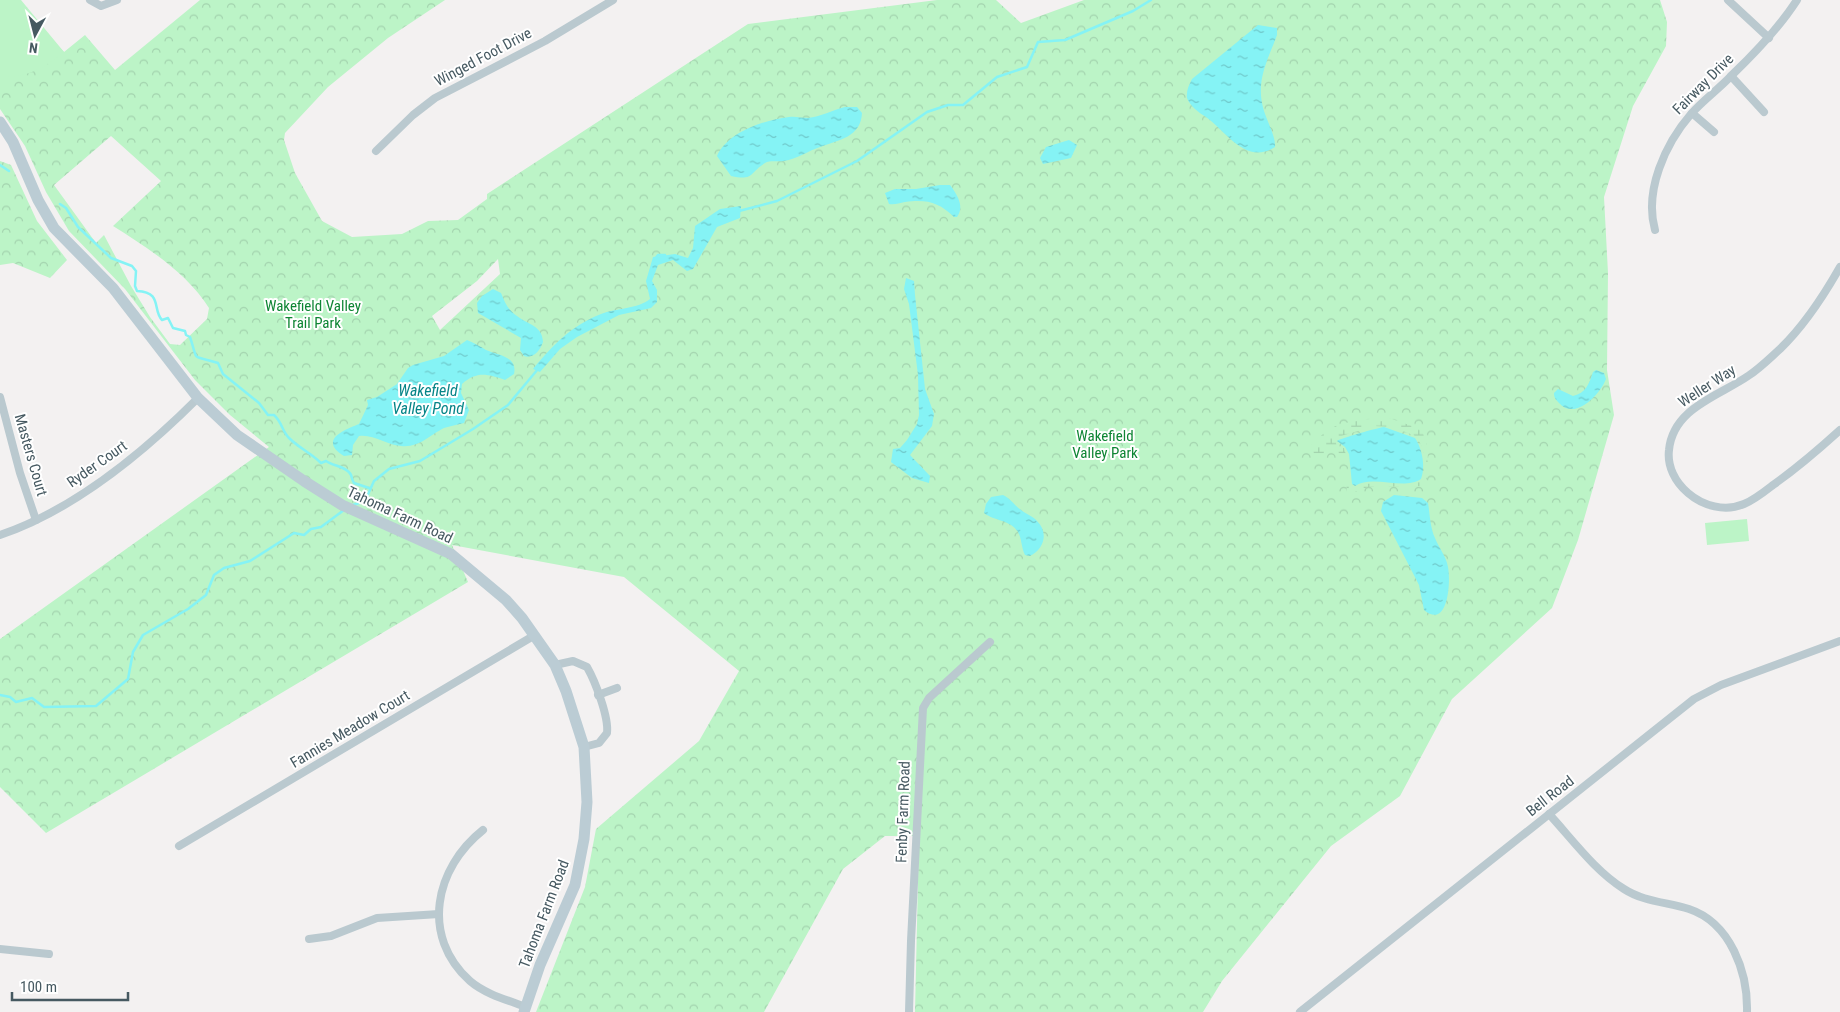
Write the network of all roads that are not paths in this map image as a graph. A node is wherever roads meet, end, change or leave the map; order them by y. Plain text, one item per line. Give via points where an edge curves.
1 (90, 0) edge
2 (117, 0) edge
3 (612, 0) edge
4 (1728, 0) edge
5 (1796, 0) edge
6 (1769, 38) junction
7 (1731, 76) junction
8 (1764, 112) dead end
9 (1692, 113) junction
10 (0, 122) edge
11 (1714, 132) dead end
12 (376, 151) dead end
13 (1655, 230) dead end
14 (1840, 267) edge
15 (0, 397) edge
16 (198, 398) junction
17 (1840, 430) edge
18 (36, 520) junction
19 (0, 535) edge
20 (534, 635) junction
21 (1840, 641) edge
22 (990, 642) dead end
23 (555, 665) junction
24 (617, 688) dead end
25 (598, 695) junction
26 (584, 747) junction
27 (1549, 814) junction
28 (483, 830) dead end
29 (180, 846) dead end
30 (439, 914) junction
31 (309, 939) dead end
32 (0, 949) edge
33 (49, 954) dead end
34 (525, 1009) edge
35 (910, 1012) edge
36 (1300, 1012) edge
37 (1747, 1012) edge

1 - 2 street via 101,6
3 - 12 street, Winged Foot Drive via 435,98
4 - 6 street
5 - 6 street, Fairway Drive
6 - 7 street, Fairway Drive
7 - 8 street
7 - 9 street, Fairway Drive
9 - 11 street
9 - 13 street, Fairway Drive via 1671,142 1659,170 1651,211
10 - 16 street, Tahoma Farm Road via 13,142 54,228 113,288
14 - 17 street, Weller Way via 1812,313 1780,349 1750,375 1682,418 1672,434 1668,450 1670,464 1676,481 1701,503 1732,507 1745,504 1766,491 1808,460
15 - 18 street, Masters Court
16 - 18 street, Ryder Court via 133,457
16 - 20 street, Tahoma Farm Road via 237,434 304,482 354,511 451,554 506,600
18 - 19 street, Ryder Court
20 - 23 street, Tahoma Farm Road
20 - 29 street, Fannies Meadow Court
21 - 27 street, Bell Road via 1721,685 1694,699
22 - 35 street, Fenby Farm Road via 929,698 923,708
23 - 25 street via 573,661 582,663 589,671
23 - 26 street, Tahoma Farm Road
24 - 25 street
25 - 26 street via 608,733 599,743
26 - 34 street, Tahoma Farm Road via 587,802 582,856 574,886
27 - 36 street, Bell Road
27 - 37 street via 1600,870 1624,889 1650,900 1690,909 1715,926 1731,945 1738,960 1747,997
28 - 30 street via 461,851 449,870 441,891
30 - 31 street via 377,918 331,936
30 - 34 street via 444,942 463,973 480,988
32 - 33 street

